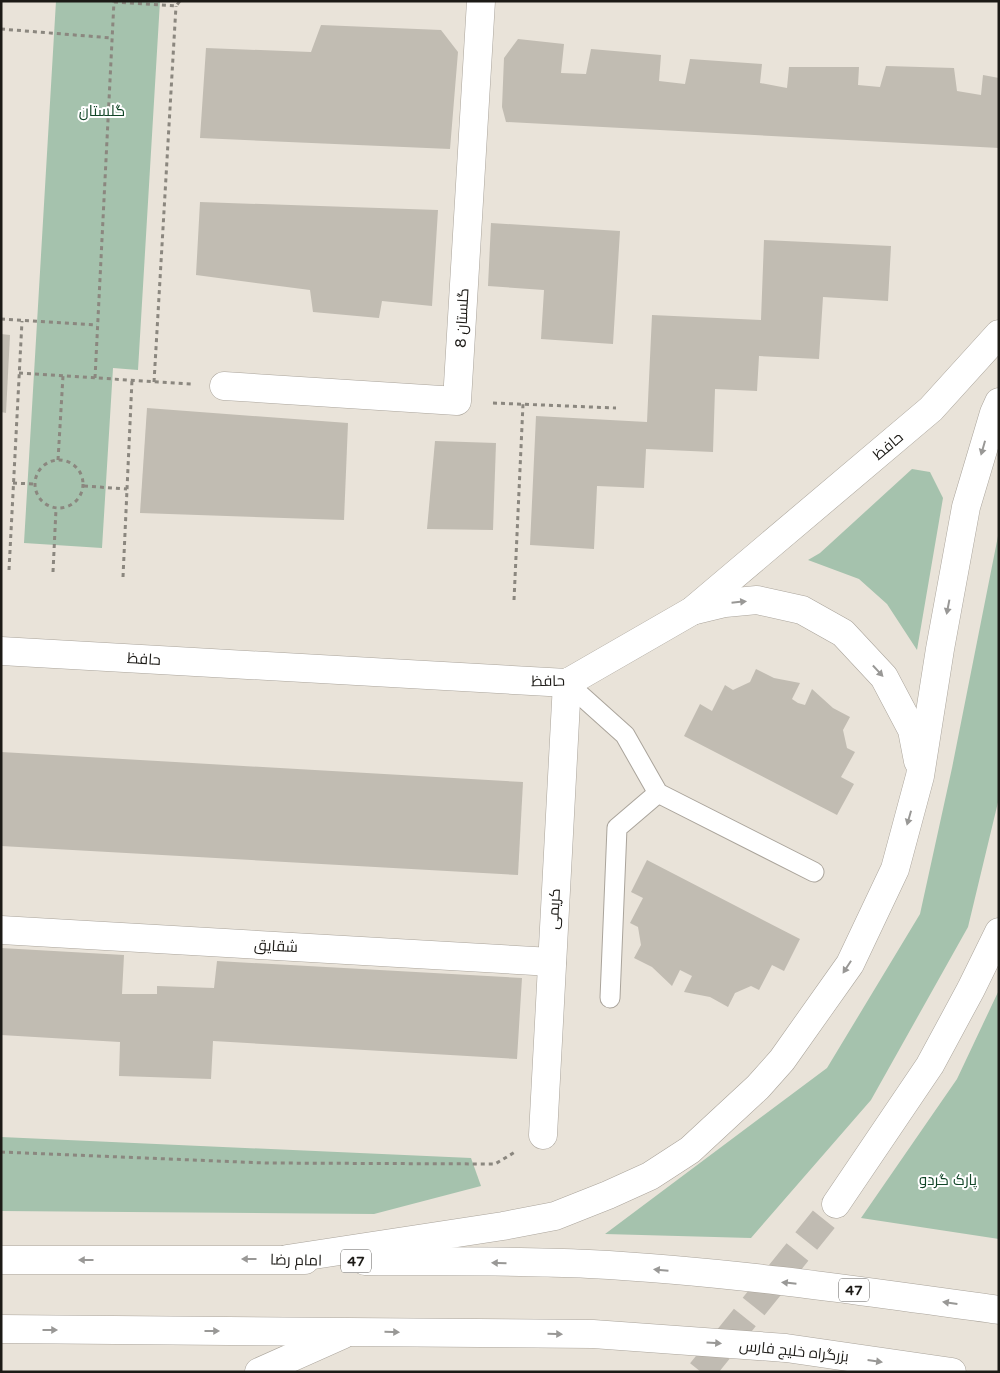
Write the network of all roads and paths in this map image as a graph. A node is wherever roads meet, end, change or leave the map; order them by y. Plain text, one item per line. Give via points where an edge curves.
1 (180, 1) edge
2 (481, 1) edge
3 (114, 2) edge
4 (176, 6) junction
5 (1, 29) edge
6 (112, 38) junction
7 (1, 319) edge
8 (22, 321) junction
9 (98, 325) junction
10 (999, 334) edge
11 (19, 373) junction
12 (63, 376) junction
13 (95, 378) junction
14 (132, 380) junction
15 (224, 386) dead end
16 (457, 401) junction
17 (999, 402) edge
18 (523, 404) junction
19 (616, 408) dead end
20 (58, 460) junction
21 (13, 484) junction
22 (34, 484) junction
23 (84, 486) junction
24 (127, 489) junction
25 (56, 509) junction
26 (8, 570) dead end
27 (53, 572) dead end
28 (123, 576) dead end
29 (514, 600) dead end
30 (692, 611) junction
31 (1, 651) edge
32 (566, 683) junction
33 (920, 776) junction
34 (658, 793) junction
35 (814, 872) dead end
36 (1, 930) edge
37 (999, 932) edge
38 (552, 962) junction
39 (610, 998) dead end
40 (543, 1135) joint
41 (1, 1152) edge
42 (836, 1204) tunnel mouth
43 (287, 1259) junction
44 (1, 1260) edge
45 (999, 1310) edge
46 (1, 1330) edge
47 (350, 1331) junction
48 (259, 1372) edge
49 (952, 1372) edge

1 - 4 path
2 - 16 main road, گلستان 8
3 - 4 path
3 - 6 path
4 - 14 path via 154,382
5 - 6 path
6 - 9 path
7 - 8 path
8 - 9 path
8 - 11 path
9 - 13 path
10 - 30 main road, حافظ via 931,409
11 - 12 path
11 - 21 path
12 - 13 path
12 - 20 path
13 - 14 path
14 - 24 path
15 - 16 main road
16 - 18 path
17 -> 33 main road via 966,507
18 - 19 path
18 - 29 path
20 - 22 path via 47,463 38,472
20 - 23 path via 72,463 81,474
21 - 22 path
21 - 26 path
22 - 25 path via 37,496
23 - 24 path
23 - 25 path via 79,499 69,507
24 - 28 path
25 - 27 path
30 - 32 main road, حافظ
30 -> 33 main road via 757,600 802,610 843,633 884,677 912,730
31 - 32 main road, حافظ
32 - 34 lane via 625,735
32 - 38 main road, کریمی
33 -> 43 main road via 895,869 850,964 782,1060 758,1087 690,1150 650,1176 555,1216
34 - 35 lane
34 - 39 lane via 617,828
36 - 38 main road, شقایق
37 - 42 main road via 930,1065
38 - 40 main road, کریمی
40 - 41 path via 495,1164 265,1163
43 -> 44 main road, امام رضا / 47
45 -> 43 main road, امام رضا / 47 via 710,1274 588,1264
46 -> 47 main road
47 - 48 main road
47 -> 49 main road, بزرگراه خلیج فارس via 593,1334 786,1348

